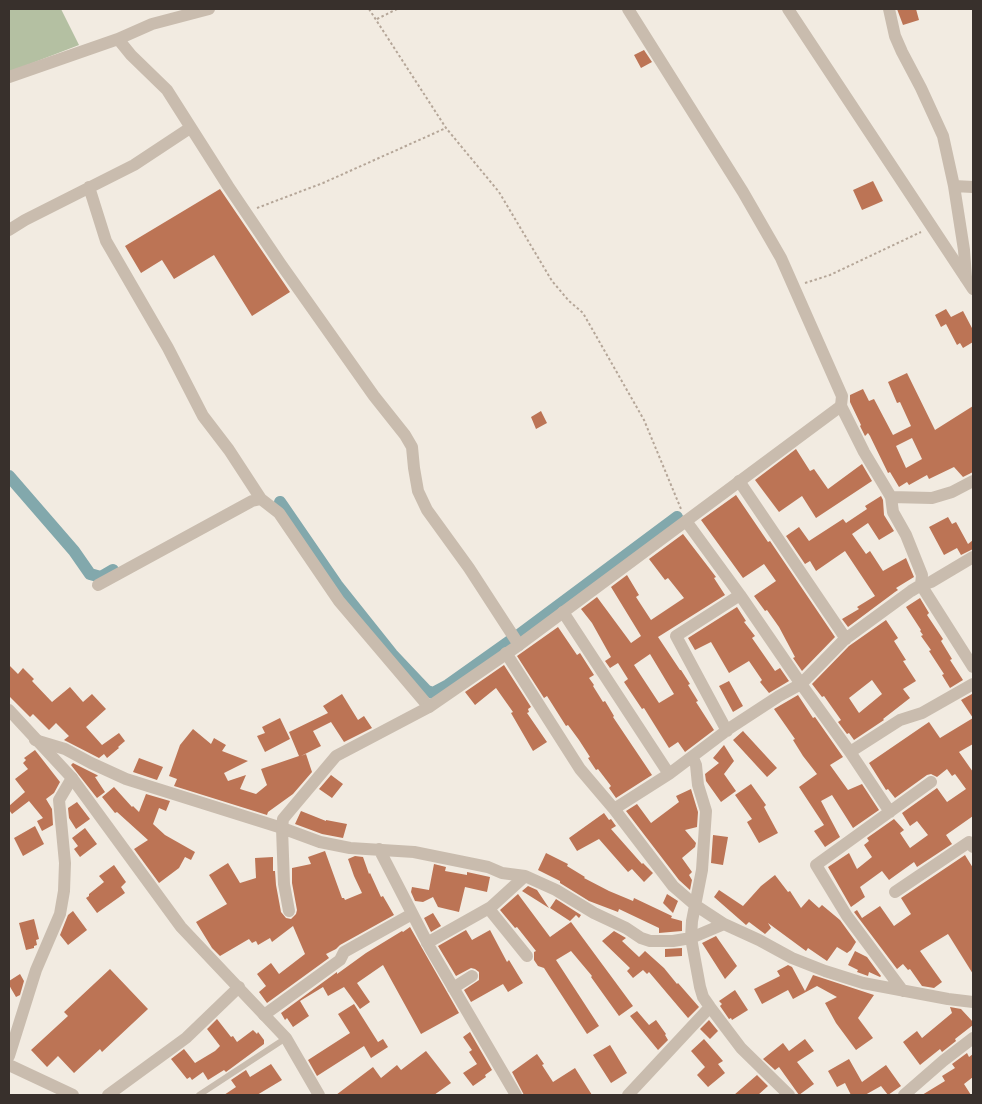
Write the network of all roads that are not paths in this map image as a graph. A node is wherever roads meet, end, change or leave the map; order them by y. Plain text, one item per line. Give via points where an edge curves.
1 (209, 9) edge
2 (628, 9) edge
3 (788, 9) edge
4 (889, 9) edge
5 (172, 13) edge
6 (118, 38) junction
7 (9, 76) edge
8 (190, 128) junction
9 (954, 186) junction
10 (90, 187) junction
11 (973, 187) edge
12 (9, 230) edge
13 (966, 278) junction
14 (973, 289) edge
15 (841, 401) junction
16 (739, 481) junction
17 (973, 482) edge
18 (891, 498) junction
19 (261, 499) junction
20 (686, 521) junction
21 (973, 556) edge
22 (98, 585) dead end
23 (921, 585) junction
24 (740, 595) junction
25 (563, 612) junction
26 (846, 639) junction
27 (519, 645) junction
28 (506, 653) junction
29 (973, 667) edge
30 (801, 684) junction
31 (973, 684) edge
32 (429, 707) junction
33 (9, 710) edge
34 (727, 731) junction
35 (35, 740) junction
36 (850, 752) junction
37 (693, 758) junction
38 (669, 774) junction
39 (72, 778) junction
40 (931, 782) dead end
41 (614, 809) junction
42 (890, 812) junction
43 (282, 828) junction
44 (973, 848) edge
45 (379, 850) junction
46 (525, 876) junction
47 (894, 892) dead end
48 (695, 904) junction
49 (489, 909) junction
50 (290, 911) dead end
51 (412, 914) junction
52 (724, 924) junction
53 (691, 938) junction
54 (427, 943) junction
55 (527, 956) dead end
56 (472, 976) dead end
57 (239, 987) junction
58 (453, 988) junction
59 (903, 991) junction
60 (973, 1002) edge
61 (710, 1007) junction
62 (264, 1015) junction
63 (286, 1038) junction
64 (973, 1038) edge
65 (9, 1056) edge
66 (9, 1065) edge
67 (73, 1095) edge
68 (108, 1095) edge
69 (199, 1095) edge
70 (318, 1095) edge
71 (516, 1095) edge
72 (628, 1095) edge
73 (789, 1095) edge
74 (904, 1095) edge

1 - 5 street
2 - 15 street via 780,258
3 - 13 street
4 - 9 street via 895,36 943,136
5 - 6 street
6 - 7 street
6 - 8 street via 167,90
8 - 10 street via 134,165
8 - 27 street via 374,396 405,435 412,447 418,491 427,510
9 - 11 street
9 - 13 street
10 - 12 street
10 - 19 street via 106,240 203,416
13 - 14 street
15 - 16 street
15 - 18 street via 864,452
16 - 20 street
16 - 26 street
17 - 18 street via 932,498
18 - 23 street via 893,512 922,575
19 - 22 street
19 - 32 street via 279,513 339,601
20 - 24 street
20 - 25 street
21 - 23 street
23 - 26 street
23 - 29 street
24 - 30 street
24 - 34 street via 676,636
25 - 27 street
25 - 38 street
26 - 30 street
27 - 28 street
28 - 32 street
28 - 41 street via 580,769
30 - 34 street
30 - 36 street
31 - 36 street via 922,712 900,720
32 - 43 street via 336,756 283,819
33 - 35 street
34 - 37 street
35 - 39 street
35 - 43 street via 65,749 126,779
36 - 42 street
37 - 38 street
37 - 48 street via 706,811 702,870
38 - 41 street
39 - 57 street via 181,927
39 - 65 street via 59,800 65,863 60,914 36,970
40 - 42 street
41 - 48 street via 673,886
42 - 59 street via 816,865 847,916
43 - 45 street via 320,842
43 - 50 street via 284,884
44 - 47 street via 969,842
45 - 46 street via 414,852 488,867 502,874
45 - 51 street
46 - 49 street
46 - 53 street via 641,938 673,941
48 - 52 street
48 - 53 street
49 - 54 street
49 - 55 street
51 - 54 street
51 - 62 street via 344,952 340,960
52 - 53 street
52 - 59 street via 825,971
53 - 61 street via 702,996
54 - 58 street
56 - 58 street
57 - 62 street
57 - 68 street via 186,1038
58 - 71 street
59 - 60 street
61 - 72 street
61 - 73 street via 742,1048
62 - 63 street
63 - 69 lane
63 - 70 street
64 - 74 street
66 - 67 street

